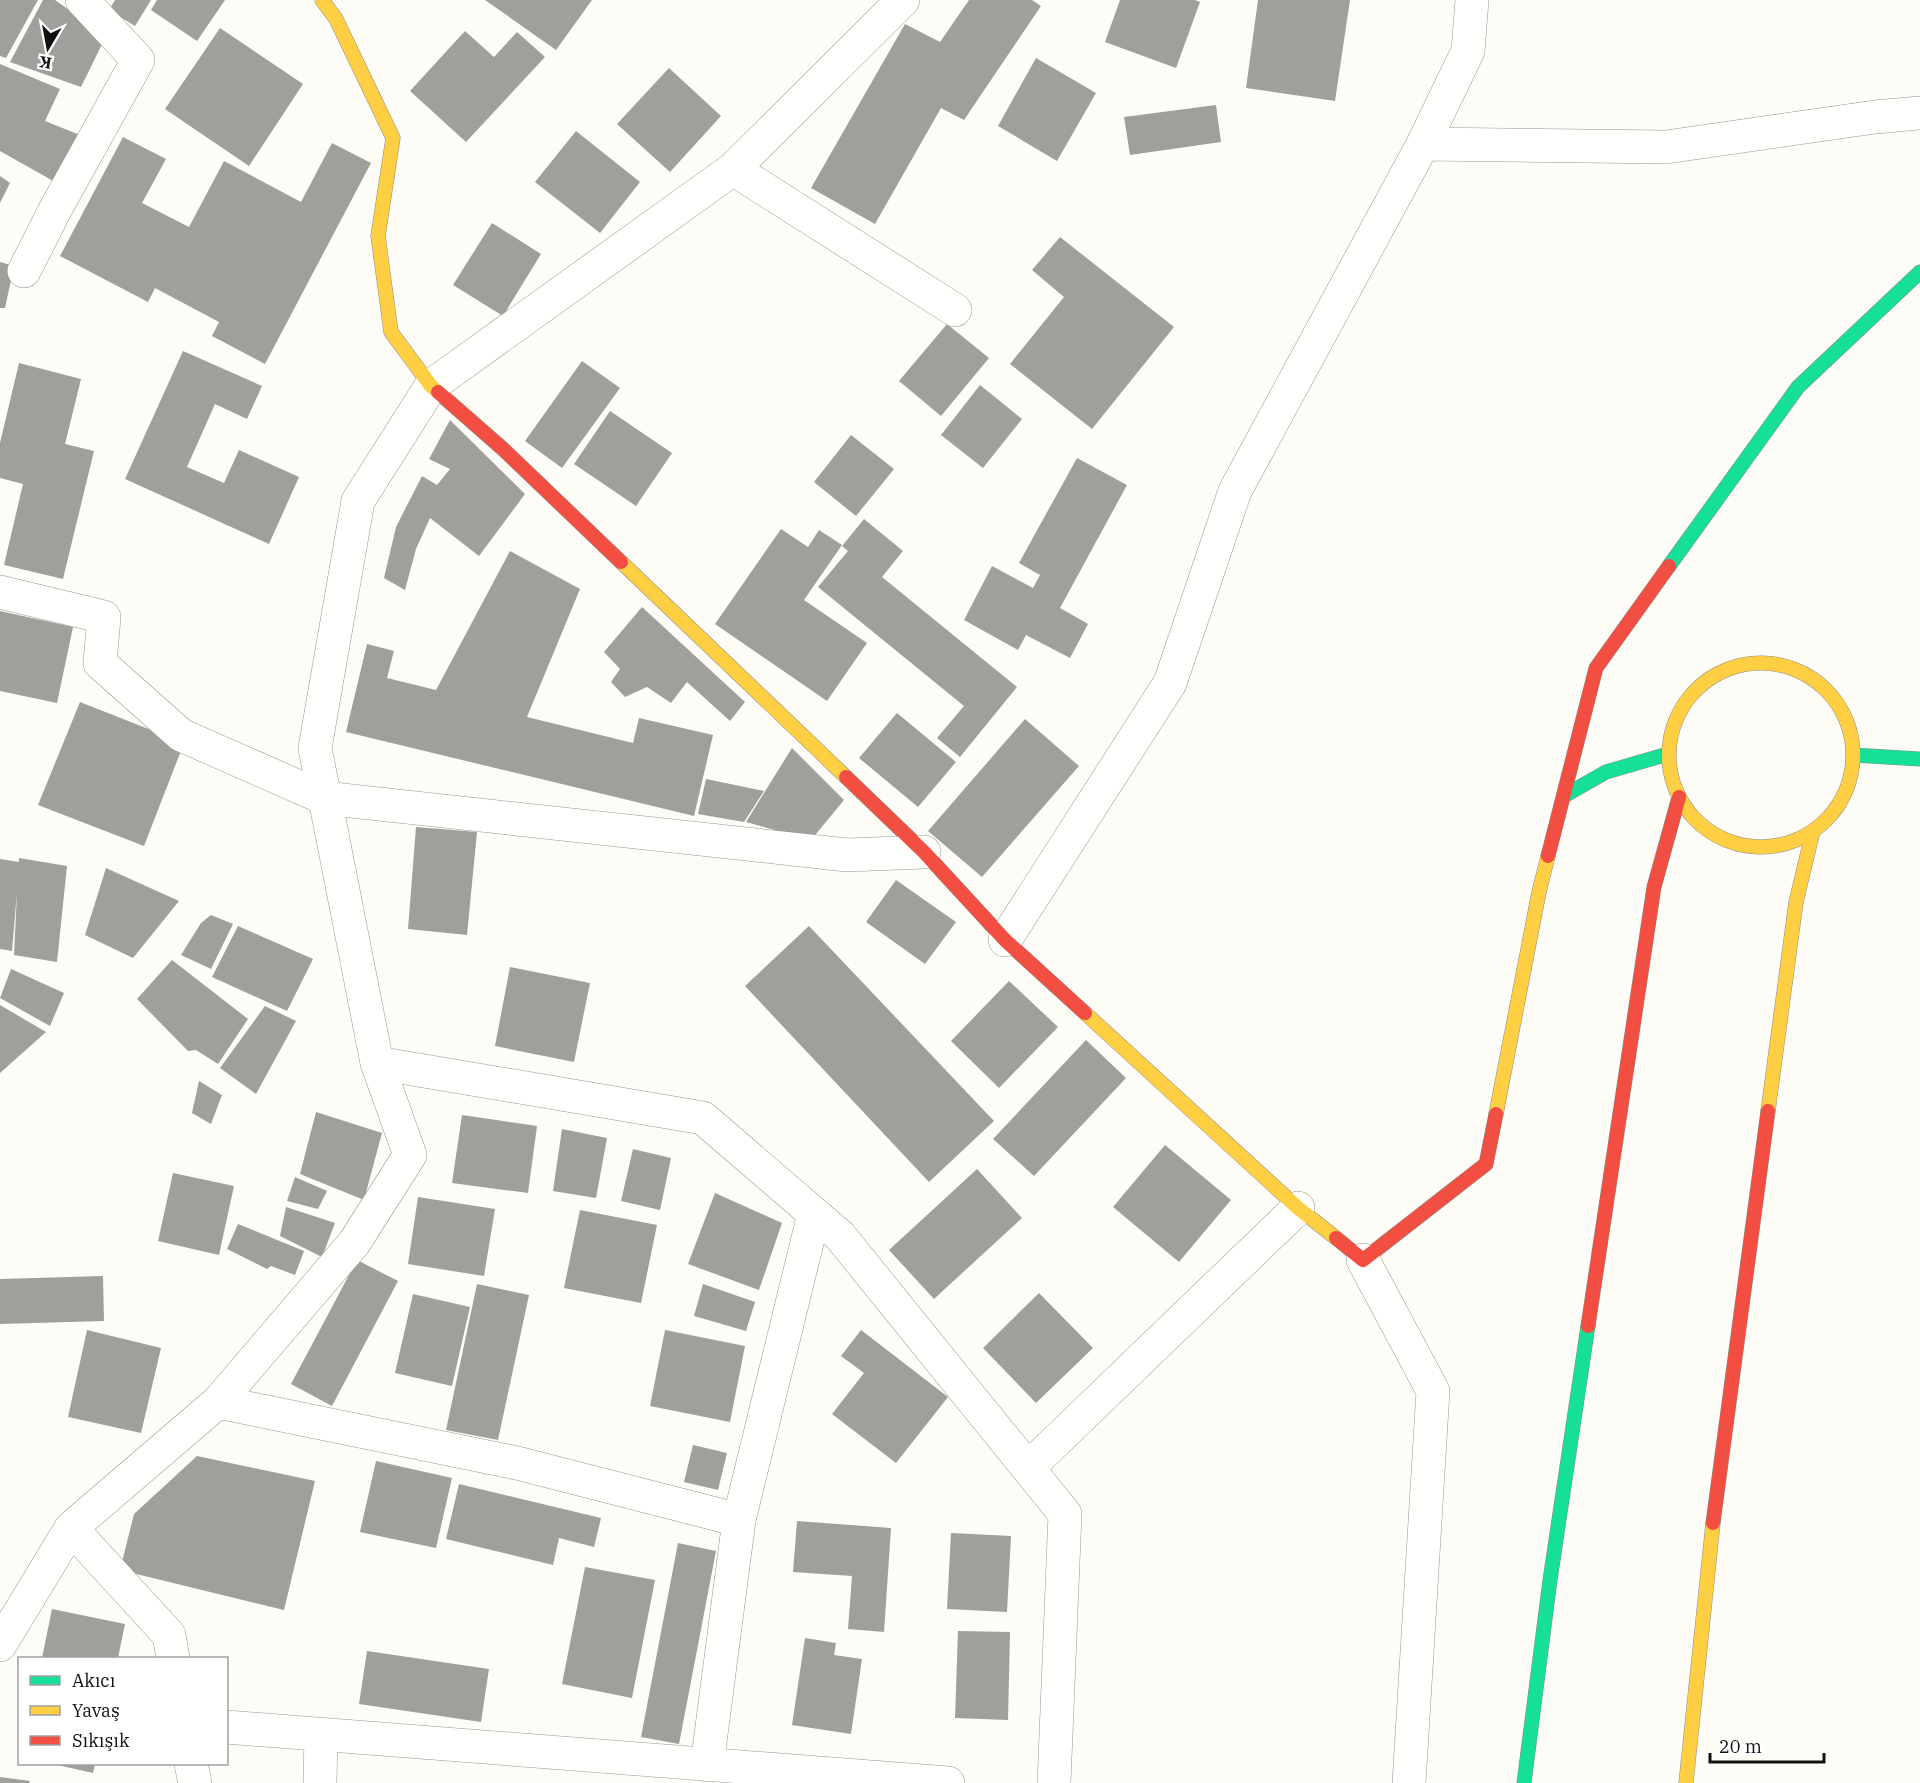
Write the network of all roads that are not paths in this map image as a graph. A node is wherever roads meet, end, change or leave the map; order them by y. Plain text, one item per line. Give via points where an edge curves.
1 (82, 0) edge
2 (322, 0) edge
3 (903, 0) edge
4 (1472, 0) edge
5 (1920, 113) edge
6 (1423, 144) junction
7 (733, 169) junction
8 (24, 271) dead end
9 (1920, 272) edge
10 (955, 310) dead end
11 (431, 386) junction
12 (0, 592) edge
13 (1668, 754) junction
14 (1853, 755) junction
15 (1920, 759) edge
16 (1564, 796) junction
17 (1679, 797) junction
18 (324, 798) junction
19 (1813, 831) junction
20 (924, 852) junction
21 (1005, 940) junction
22 (377, 1063) junction
23 (1298, 1208) junction
24 (814, 1214) junction
25 (1363, 1260) junction
26 (218, 1402) junction
27 (1028, 1468) junction
28 (739, 1520) junction
29 (71, 1528) junction
30 (0, 1645) edge
31 (173, 1657) edge
32 (228, 1727) edge
33 (321, 1734) junction
34 (707, 1764) junction
35 (191, 1765) edge
36 (195, 1783) edge
37 (320, 1783) edge
38 (948, 1783) edge
39 (1054, 1783) edge
40 (1409, 1783) edge
41 (1524, 1783) edge
42 (1686, 1783) edge

1 - 8 street via 138,60
2 - 11 street via 336,19 393,138 378,236 392,332
3 - 7 street
4 - 6 street via 1468,51
5 - 6 street via 1666,147
6 - 21 street via 1235,491 1170,683
7 - 10 street
7 - 11 street
9 - 16 street via 1798,387 1596,668
11 - 18 street via 358,501 315,748
11 - 20 street via 503,449
12 - 18 street via 104,617 100,663 181,735
13 - 14 street via 1679,712 1692,694 1708,679 1728,669 1761,663 1794,669 1814,679 1830,694 1851,733
13 - 16 street via 1606,772
13 - 17 street
14 - 15 street
14 - 19 street via 1851,777 1842,798 1830,817
16 - 25 street via 1539,892 1486,1164
17 - 19 street via 1691,816 1708,830 1749,847 1772,847
17 - 41 street via 1654,887 1550,1580
18 - 20 street via 847,855
18 - 22 street
19 - 42 street via 1796,902 1715,1507
20 - 21 street
21 - 23 street
22 - 24 street via 704,1118
22 - 26 street via 410,1155 354,1243
23 - 25 street
23 - 27 street
24 - 27 street via 840,1236
24 - 28 street
25 - 40 street via 1433,1391
26 - 28 street via 517,1462
26 - 29 street
27 - 39 street via 1065,1514
28 - 34 street
29 - 30 street
29 - 31 street via 169,1635
32 - 33 street
33 - 34 street
33 - 37 street
34 - 38 street
35 - 36 street

